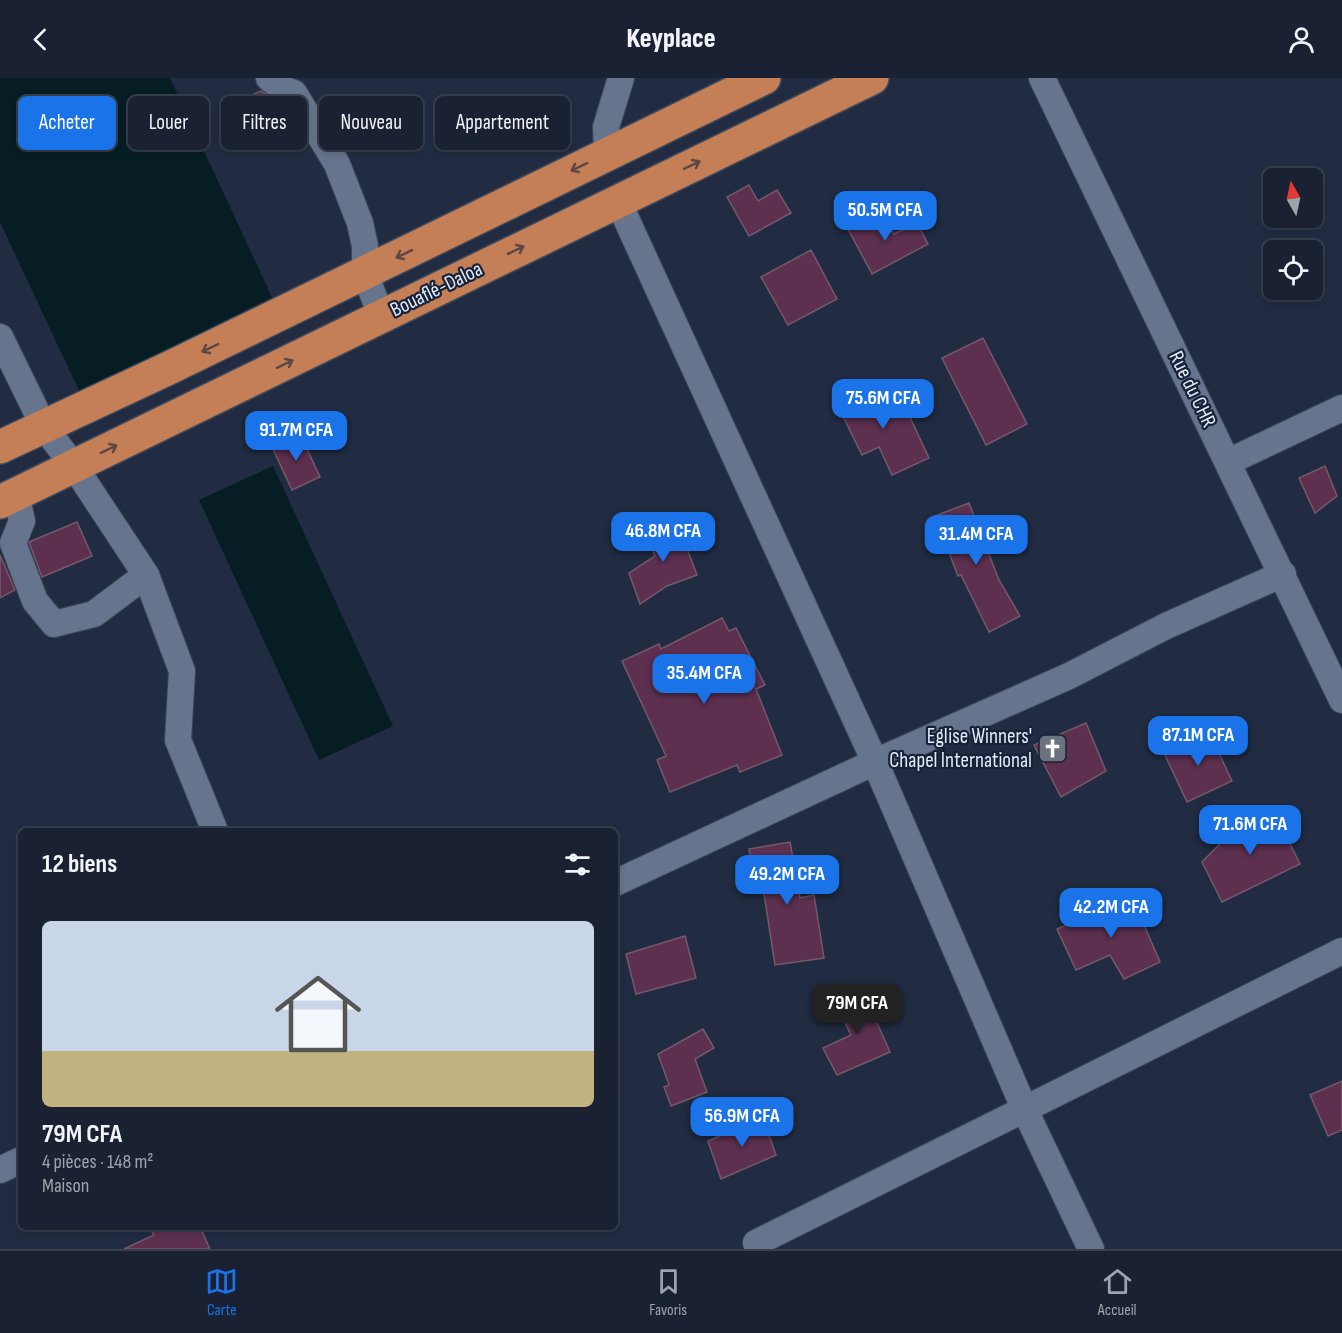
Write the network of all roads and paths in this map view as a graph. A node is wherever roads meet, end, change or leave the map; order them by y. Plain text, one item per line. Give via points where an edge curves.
1 (269, 78) edge
2 (621, 78) edge
3 (764, 78) edge
4 (872, 78) edge
5 (1042, 78) edge
6 (607, 153) junction
7 (618, 201) junction
8 (365, 273) junction
9 (381, 316) junction
10 (0, 337) edge
11 (1342, 408) edge
12 (44, 427) junction
13 (0, 447) edge
14 (1228, 462) junction
15 (74, 466) junction
16 (8, 498) edge
17 (1283, 574) junction
18 (146, 575) junction
19 (1342, 700) edge
20 (876, 762) junction
21 (215, 828) edge
22 (618, 882) edge
23 (1342, 951) edge
24 (1024, 1108) junction
25 (18, 1161) edge
26 (0, 1170) edge
27 (756, 1243) dead end
28 (1091, 1249) edge

1 - 8 street via 294,93 337,164 360,223
2 - 6 street via 606,126
3 - 6 highway
7 -> 4 highway, Bouaflé-Daloa
5 - 14 street, Rue du CHR
6 -> 8 highway
9 -> 7 highway, Bouaflé-Daloa
7 - 20 street
8 - 9 street
8 -> 12 highway
15 -> 9 highway, Bouaflé-Daloa
10 - 12 street
11 - 14 street
12 - 13 highway
12 - 15 street
14 - 17 street, Rue du CHR
15 - 16 highway, Bouaflé-Daloa
15 - 18 street
16 - 18 street via 22,521 13,543 35,601 54,624 94,614
17 - 19 street, Rue du CHR
17 - 20 street
18 - 21 street via 182,671 178,740
20 - 22 street
20 - 24 street
23 - 24 street
24 - 27 street
24 - 28 street
25 - 26 street

